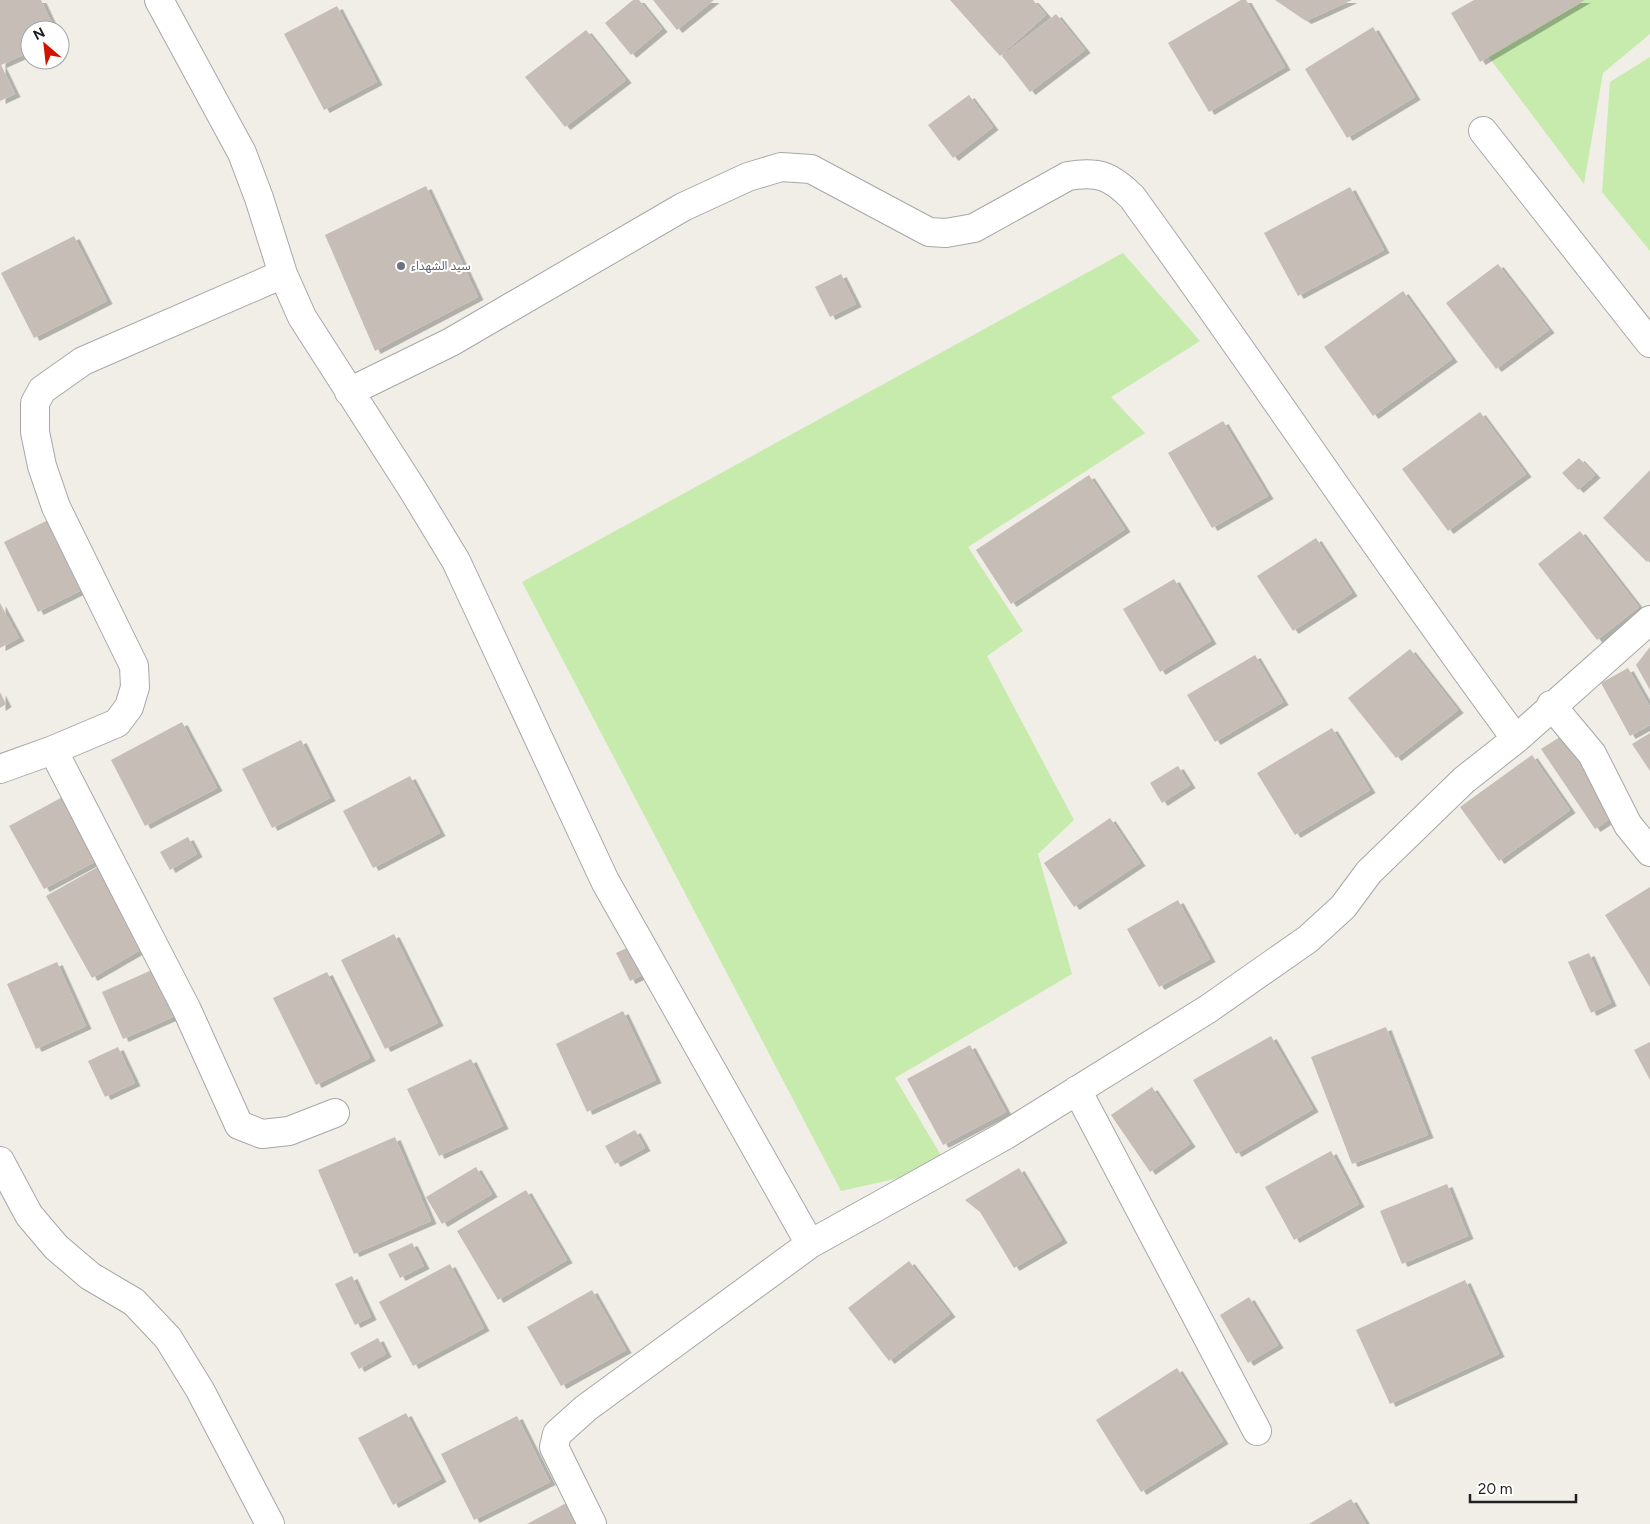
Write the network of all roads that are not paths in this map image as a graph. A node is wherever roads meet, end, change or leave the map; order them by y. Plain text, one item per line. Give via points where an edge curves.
1 (159, 0) edge
2 (1483, 131) dead end
3 (282, 274) junction
4 (1650, 343) edge
5 (349, 392) junction
6 (1650, 620) edge
7 (1551, 705) junction
8 (1516, 738) junction
9 (53, 750) junction
10 (0, 769) edge
11 (1650, 852) edge
12 (1077, 1090) junction
13 (335, 1114) dead end
14 (0, 1161) edge
15 (810, 1244) junction
16 (1257, 1431) dead end
17 (270, 1524) edge
18 (592, 1524) edge

1 - 3 street via 242,153
2 - 4 street
3 - 5 street via 302,317
3 - 9 street via 83,361 42,390 35,404 35,432 56,507 134,666 136,687 130,707 117,723
5 - 8 street via 450,342 683,207 756,174 781,167 810,169 929,232 946,233 974,228 1068,176 1085,173 1104,175 1119,183 1132,197 1216,312 1437,633
5 - 15 street via 456,561 604,882
6 - 7 street
7 - 8 street
7 - 11 street via 1592,754 1628,825
8 - 12 street via 1464,780 1397,844 1369,872 1344,907 1308,939 1208,1009
9 - 10 street
9 - 13 street via 187,1010 239,1125 262,1134 289,1131
12 - 15 street via 1004,1136
12 - 16 street
14 - 17 street via 29,1215 56,1247 90,1276 134,1302 168,1338 200,1390
15 - 18 street via 586,1408 557,1434 554,1447

